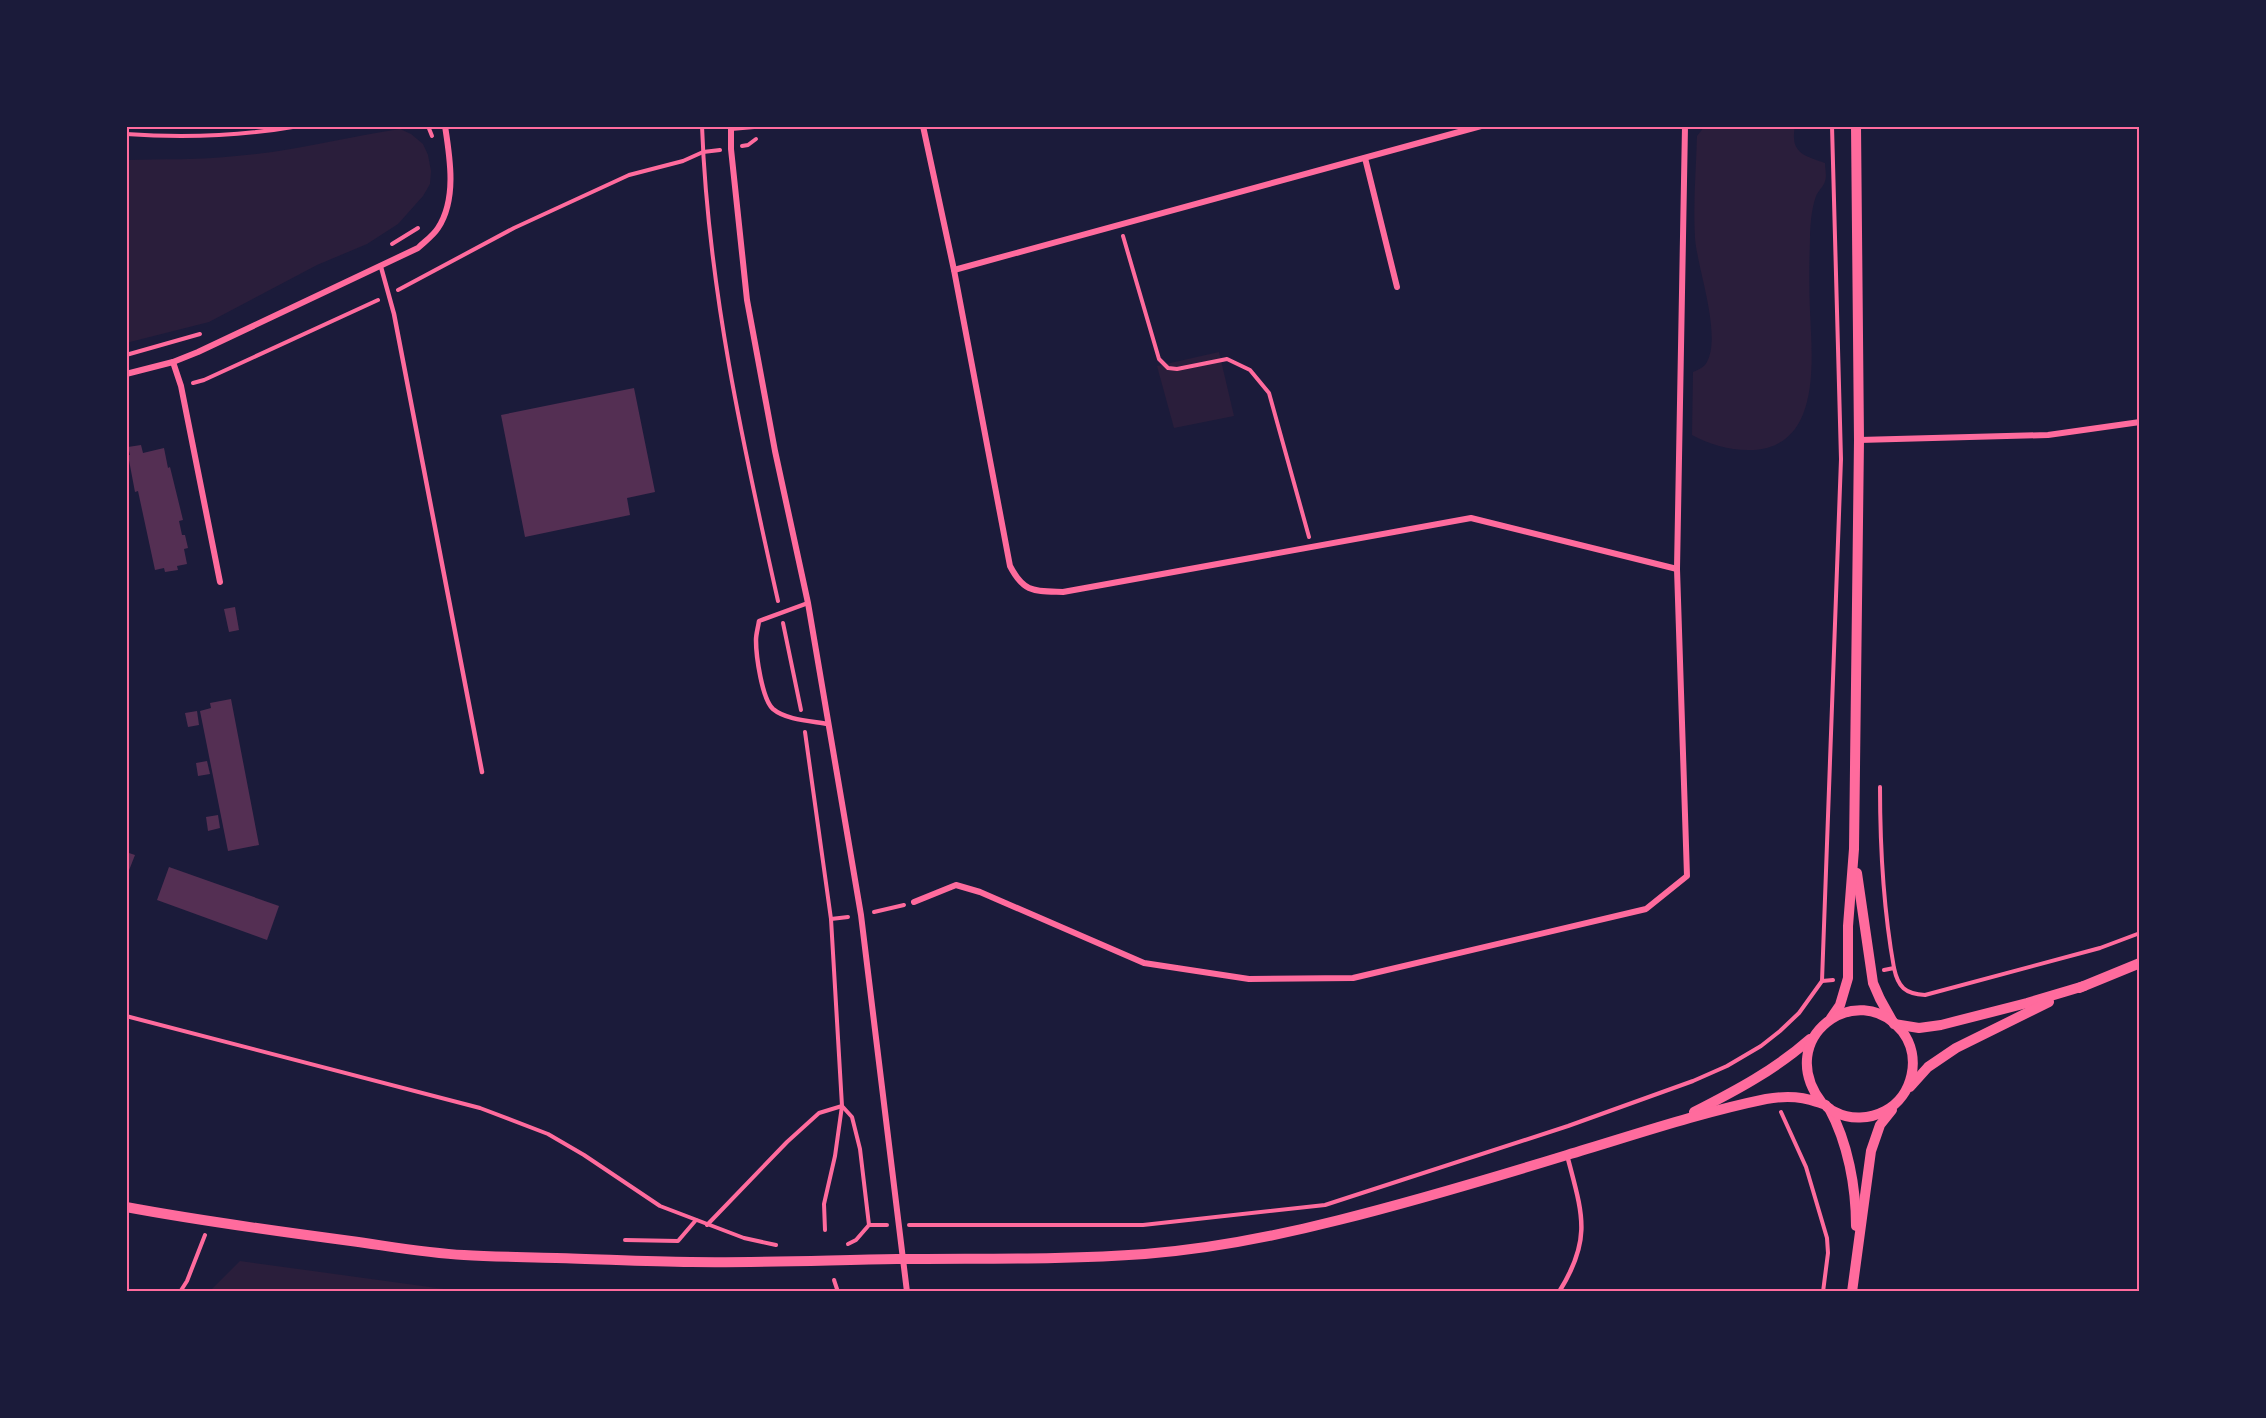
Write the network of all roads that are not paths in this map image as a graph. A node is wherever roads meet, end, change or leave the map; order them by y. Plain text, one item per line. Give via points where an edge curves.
1 (445, 126) edge
2 (754, 126) edge
3 (922, 126) edge
4 (1481, 126) edge
5 (1684, 126) edge
6 (1856, 126) edge
7 (731, 127) edge
8 (1365, 158) junction
9 (381, 267) junction
10 (954, 270) junction
11 (1397, 288) dead end
12 (173, 362) junction
13 (126, 374) edge
14 (2140, 422) edge
15 (1859, 440) junction
16 (1677, 569) junction
17 (220, 582) dead end
18 (808, 603) junction
19 (828, 724) junction
20 (482, 772) dead end
21 (1854, 849) junction
22 (914, 902) dead end
23 (2140, 963) edge
24 (2084, 986) junction
25 (1828, 1021) junction
26 (1894, 1024) junction
27 (1813, 1037) junction
28 (1906, 1090) junction
29 (1896, 1103) junction
30 (1825, 1105) junction
31 (1678, 1120) junction
32 (1568, 1155) junction
33 (126, 1207) edge
34 (904, 1259) junction
35 (1857, 1259) junction
36 (907, 1292) edge
37 (1559, 1292) edge
38 (1852, 1292) edge

1 - 9 street via 451,178 444,217 418,248
2 - 7 street
3 - 10 street
4 - 8 street
5 - 16 street
6 - 15 street
7 - 18 street via 747,300
8 - 10 street
8 - 11 street
9 - 12 street
9 - 20 lane via 390,294
10 - 16 street via 1010,566 1019,583 1036,591 1063,592 1471,518
12 - 13 street
12 - 17 street
14 - 15 street via 2048,435
15 - 21 street
16 - 22 street via 1687,876 1646,909 1353,978 1249,979 1144,963 956,885
18 - 19 street
18 - 19 lane via 759,621 756,641 764,693 777,712
19 - 34 street via 861,915
21 - 25 street via 1848,978 1840,1005
21 - 26 street via 1871,974
23 - 24 street
24 - 26 street via 1941,1025 1919,1028
24 - 28 street via 1956,1048 1928,1067
25 - 26 street via 1861,1010
25 - 27 street
26 - 28 street via 1909,1043 1913,1059
27 - 30 street via 1807,1057 1808,1078
27 - 31 street via 1772,1069
28 - 29 street
29 - 30 street via 1883,1113 1867,1117 1851,1117
29 - 35 street via 1880,1125 1871,1151
30 - 31 street via 1777,1098
30 - 35 street via 1843,1140 1849,1167
31 - 32 street
32 - 34 street via 1335,1221 1233,1242 1149,1254
32 - 37 lane via 1583,1226 1581,1247
33 - 34 street via 210,1223 461,1255 693,1262
34 - 36 street
35 - 38 street

